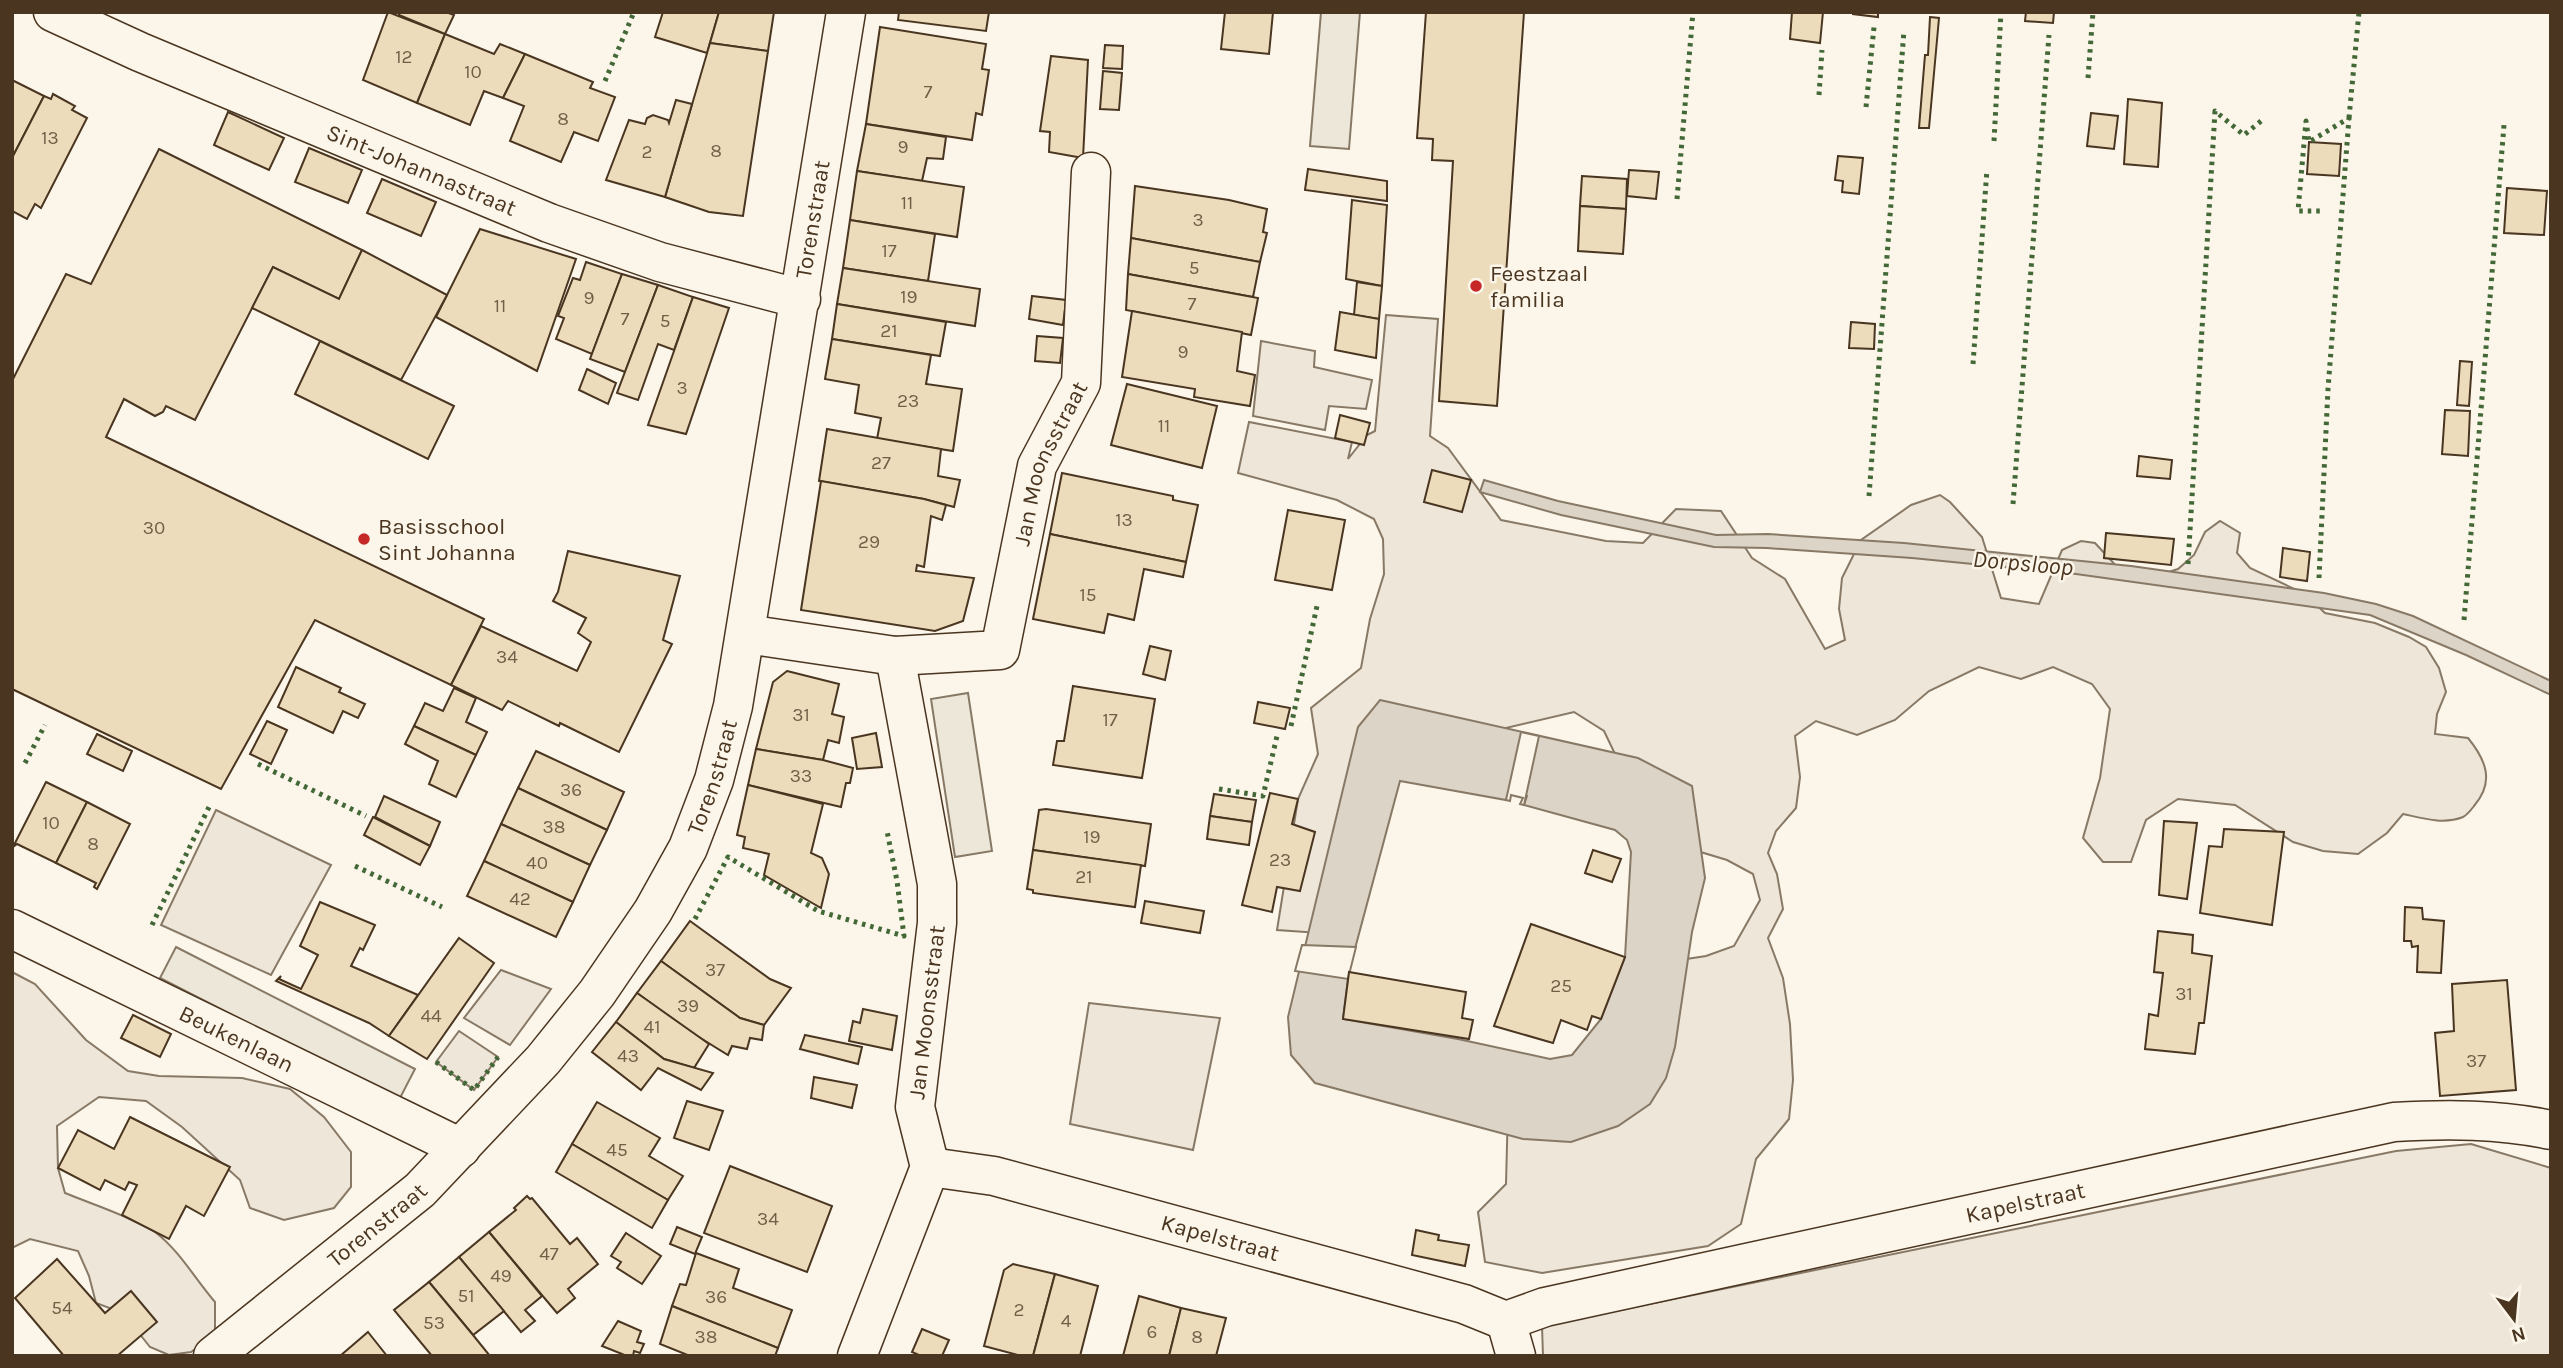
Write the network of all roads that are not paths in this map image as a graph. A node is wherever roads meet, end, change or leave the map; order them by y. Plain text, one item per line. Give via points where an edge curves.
1 (53, 12) edge
2 (846, 12) edge
3 (1091, 172) dead end
4 (801, 299) junction
5 (746, 634) junction
6 (895, 656) junction
7 (12, 929) edge
8 (2551, 1130) edge
9 (461, 1148) junction
10 (930, 1167) junction
11 (1511, 1338) edge
12 (213, 1356) edge
13 (857, 1356) edge

1 - 4 street, Sint-Johannastraat via 550,223 660,262
2 - 4 street, Torenstraat
3 - 6 street, Jan Moonsstraat via 1081,383 1037,466 1000,650
4 - 5 street, Torenstraat
5 - 6 street, Jan Moonsstraat
5 - 9 street, Torenstraat via 714,780 682,859 597,993 543,1060
6 - 10 street, Jan Moonsstraat via 937,884 937,923 915,1107
7 - 9 street, Beukenlaan
8 - 11 street, Kapelstraat via 2449,1119 2394,1122 1545,1307
9 - 12 street, Torenstraat via 421,1190
10 - 11 street, Kapelstraat via 1008,1180 1464,1304
10 - 13 street

